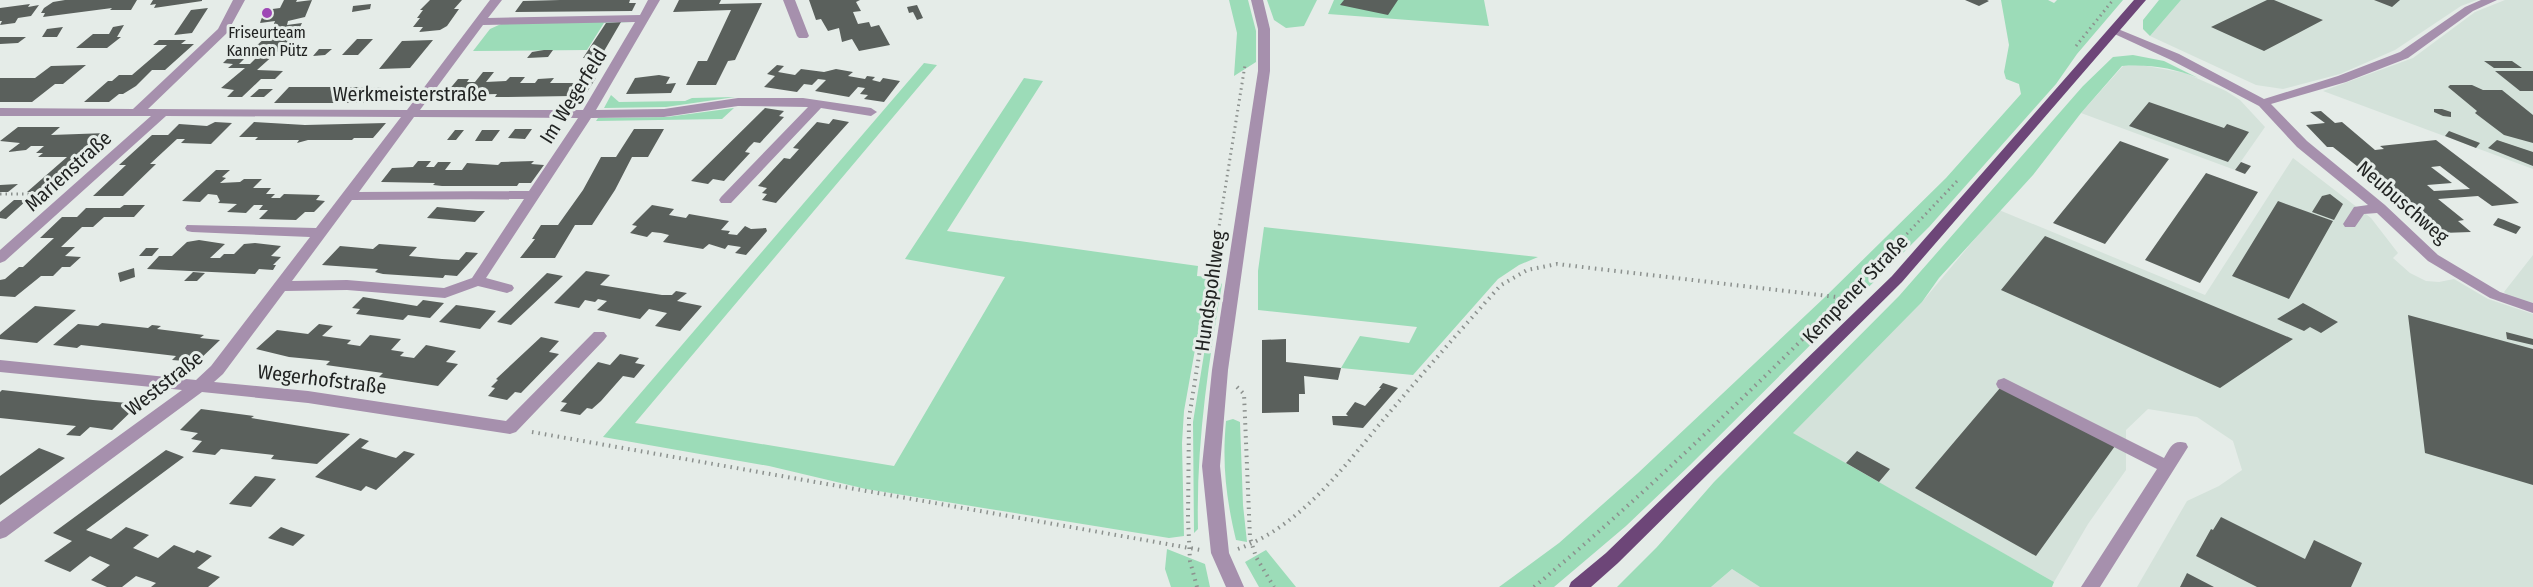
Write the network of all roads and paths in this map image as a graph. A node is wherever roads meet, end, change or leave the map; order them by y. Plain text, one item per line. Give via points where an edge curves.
1 (238, 0) edge
2 (496, 0) edge
3 (654, 0) edge
4 (789, 0) edge
5 (1257, 0) edge
6 (2113, 0) edge
7 (2140, 0) edge
8 (2491, 0) edge
9 (645, 18) junction
10 (479, 22) junction
11 (2115, 31) junction
12 (803, 36) dead end
13 (2070, 54) dead end
14 (2263, 103) junction
15 (818, 104) junction
16 (0, 112) edge
17 (137, 112) junction
18 (163, 112) junction
19 (871, 112) dead end
20 (411, 113) junction
21 (587, 114) junction
22 (1964, 174) dead end
23 (0, 194) edge
24 (72, 194) junction
25 (535, 195) junction
26 (350, 196) junction
27 (726, 200) dead end
28 (2380, 208) junction
29 (2350, 224) dead end
30 (192, 228) dead end
31 (321, 233) junction
32 (0, 258) edge
33 (477, 281) junction
34 (281, 286) junction
35 (507, 288) dead end
36 (1845, 298) junction
37 (2533, 309) edge
38 (599, 336) dead end
39 (0, 366) edge
40 (1220, 370) junction
41 (2004, 384) dead end
42 (199, 386) junction
43 (510, 429) junction
44 (2180, 447) dead end
45 (2166, 466) junction
46 (0, 532) edge
47 (1253, 546) junction
48 (1220, 553) junction
49 (1612, 558) junction
50 (1235, 587) edge
51 (1274, 587) edge
52 (1534, 587) edge
53 (1573, 587) edge
54 (1578, 587) edge
55 (2090, 587) edge

1 - 17 street via 223,31
2 - 10 street, Weststraße
3 - 9 street, Im Wegerfeld
4 - 12 street
5 - 40 street, Hundspohlweg via 1264,29 1264,71
6 - 13 path
7 - 11 main road, Kempener Straße
8 - 14 street via 2469,9 2404,55
9 - 10 street, Im Wegerfeld
9 - 21 street, Im Wegerfeld
10 - 20 street, Weststraße
11 - 14 street, Neubuschweg
11 - 49 main road, Kempener Straße via 1897,279
14 - 28 street, Neubuschweg via 2302,144
15 - 19 street, Werkmeisterstraße
15 - 21 street, Werkmeisterstraße via 738,102 664,113
15 - 27 street
16 - 17 street, Werkmeisterstraße
17 - 18 street, Werkmeisterstraße
18 - 20 street, Werkmeisterstraße
18 - 24 street, Marienstraße
20 - 21 street, Werkmeisterstraße
20 - 26 street, Weststraße
21 - 25 street, Im Wegerfeld
22 - 36 path
23 - 24 path
24 - 32 street, Marienstraße
25 - 26 street
25 - 33 street, Im Wegerfeld
26 - 31 street, Weststraße
28 - 29 street via 2359,210
28 - 37 street, Neubuschweg via 2433,258 2495,295
30 - 31 street
31 - 34 street, Weststraße
33 - 34 street via 446,293 347,285
33 - 35 street
34 - 42 street, Weststraße via 217,370
36 - 47 path via 1557,264 1512,275 1330,481 1290,520
36 - 52 path via 1736,406
38 - 43 street
39 - 42 street, Wegerhofstraße
40 - 47 path via 1244,394
40 - 48 street, Hundspohlweg via 1211,466
41 - 45 street
42 - 43 street, Wegerhofstraße via 361,404
42 - 46 street, Weststraße
43 - 48 path
44 - 45 street
45 - 55 street
47 - 48 path
47 - 51 path
48 - 50 street, Hundspohlweg
49 - 53 main road
49 - 54 main road, Kempener Straße

